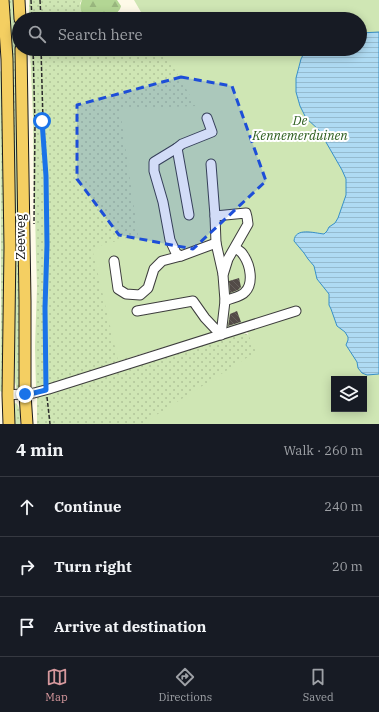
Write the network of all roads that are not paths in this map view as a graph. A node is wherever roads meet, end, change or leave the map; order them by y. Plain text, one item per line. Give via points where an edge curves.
1 (4, 0) edge
2 (19, 0) edge
3 (20, 12) edge
4 (21, 56) edge
5 (207, 118) dead end
6 (177, 148) junction
7 (211, 164) dead end
8 (190, 215) dead end
9 (216, 216) junction
10 (216, 242) junction
11 (235, 248) junction
12 (181, 256) junction
13 (114, 261) dead end
14 (223, 275) junction
15 (225, 301) junction
16 (137, 311) dead end
17 (296, 311) dead end
18 (221, 335) junction
19 (25, 394) junction
20 (8, 396) junction
21 (9, 424) edge
22 (27, 424) edge

1 - 20 main road, Zeeweg via 10,247
2 - 3 main road
4 - 19 main road, Zeeweg
5 - 6 lane via 212,132
6 - 8 lane
6 - 12 lane via 154,162 154,172 170,240 176,253
7 - 9 lane
9 - 10 lane
9 - 11 lane via 246,213 248,224
10 - 12 lane
10 - 14 lane
11 - 14 lane
11 - 15 lane via 241,251 248,262 250,285 243,294
12 - 13 lane via 162,261 154,269 148,288 140,295 126,294 118,289
14 - 15 lane
15 - 18 lane
16 - 18 lane via 193,301
17 - 18 lane
18 - 19 lane via 46,390
19 - 20 lane
19 - 22 main road, Zeeweg
20 - 21 main road, Zeeweg

